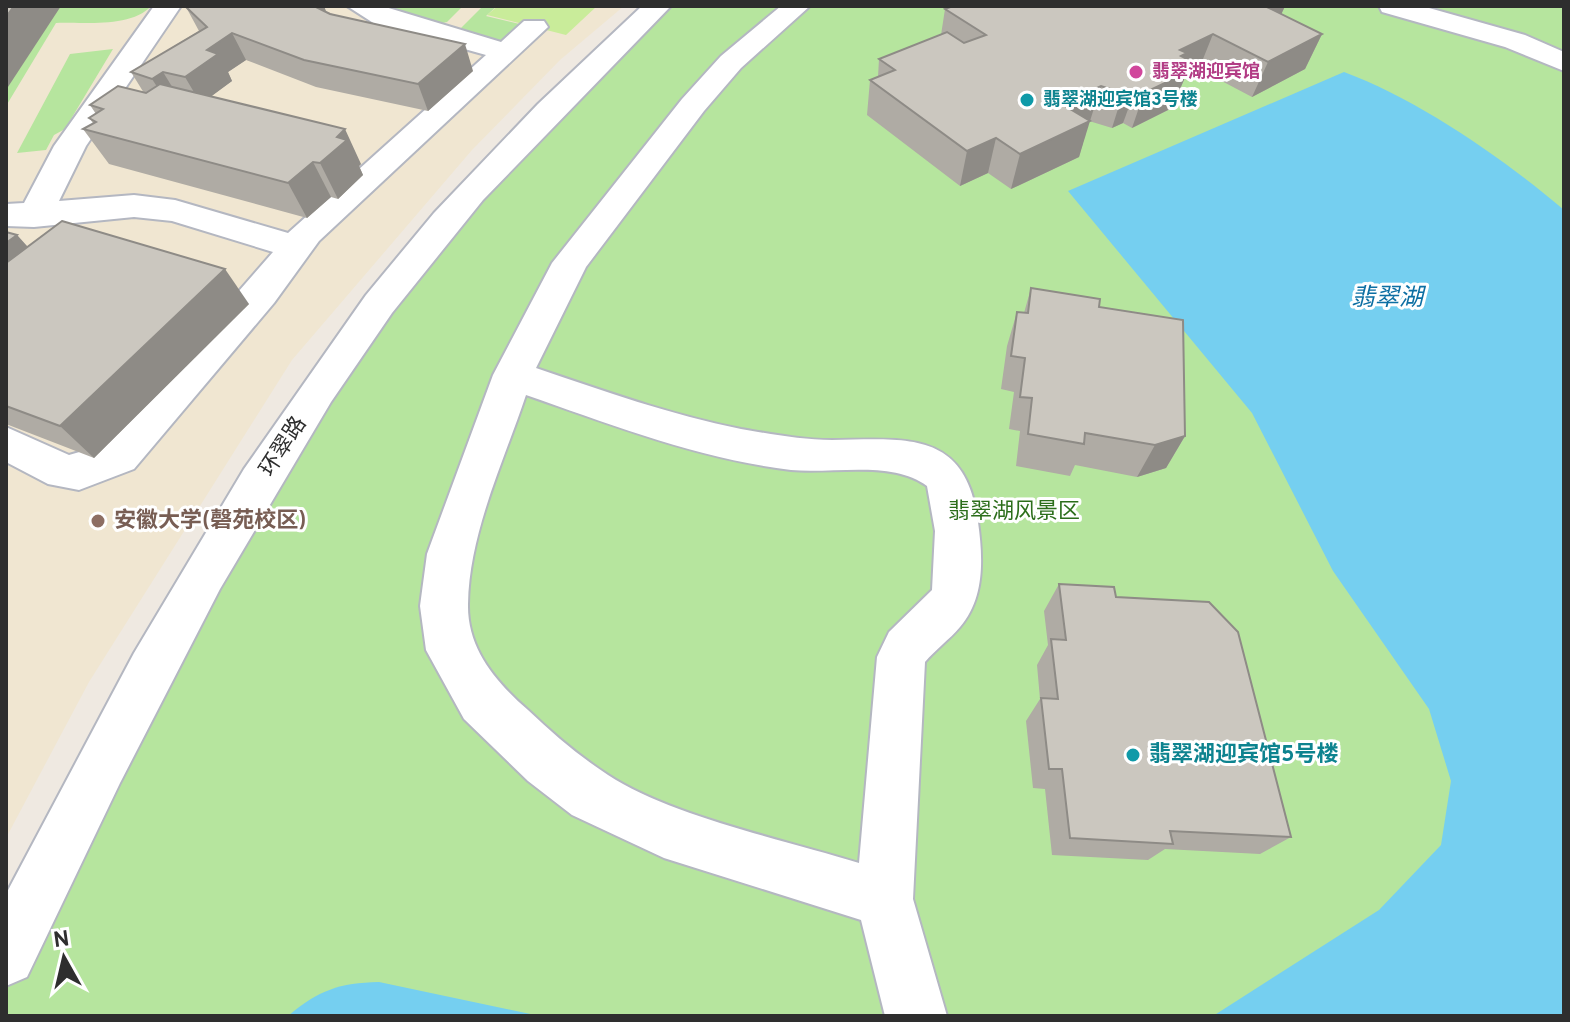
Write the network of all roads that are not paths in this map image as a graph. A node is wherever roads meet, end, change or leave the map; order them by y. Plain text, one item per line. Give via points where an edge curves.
1 (168, 6) edge
2 (360, 6) edge
3 (658, 6) edge
4 (797, 6) edge
5 (1392, 6) edge
6 (464, 14) dead end
7 (534, 27) dead end
8 (440, 34) junction
9 (503, 51) junction
10 (1559, 56) edge
11 (20, 215) edge
12 (295, 247) junction
13 (513, 375) junction
14 (6, 443) edge
15 (884, 899) junction
16 (6, 956) edge
17 (916, 1016) edge

1 - 11 street
2 - 8 street
3 - 16 street, 环翠路 via 576,82 475,189 344,356 270,467 151,670
4 - 13 street via 731,62 693,105 570,263
5 - 10 street
6 - 8 street
7 - 9 street
8 - 9 street
9 - 12 street
11 - 12 street via 134,206 175,211
12 - 14 street via 261,294 119,457 95,469 63,472
13 - 15 street via 450,554 444,606 450,650 482,702 591,796 651,825
13 - 15 street via 670,429 820,457 892,454 930,466 945,478 953,499 957,580 947,608 909,642 901,657
15 - 17 street

